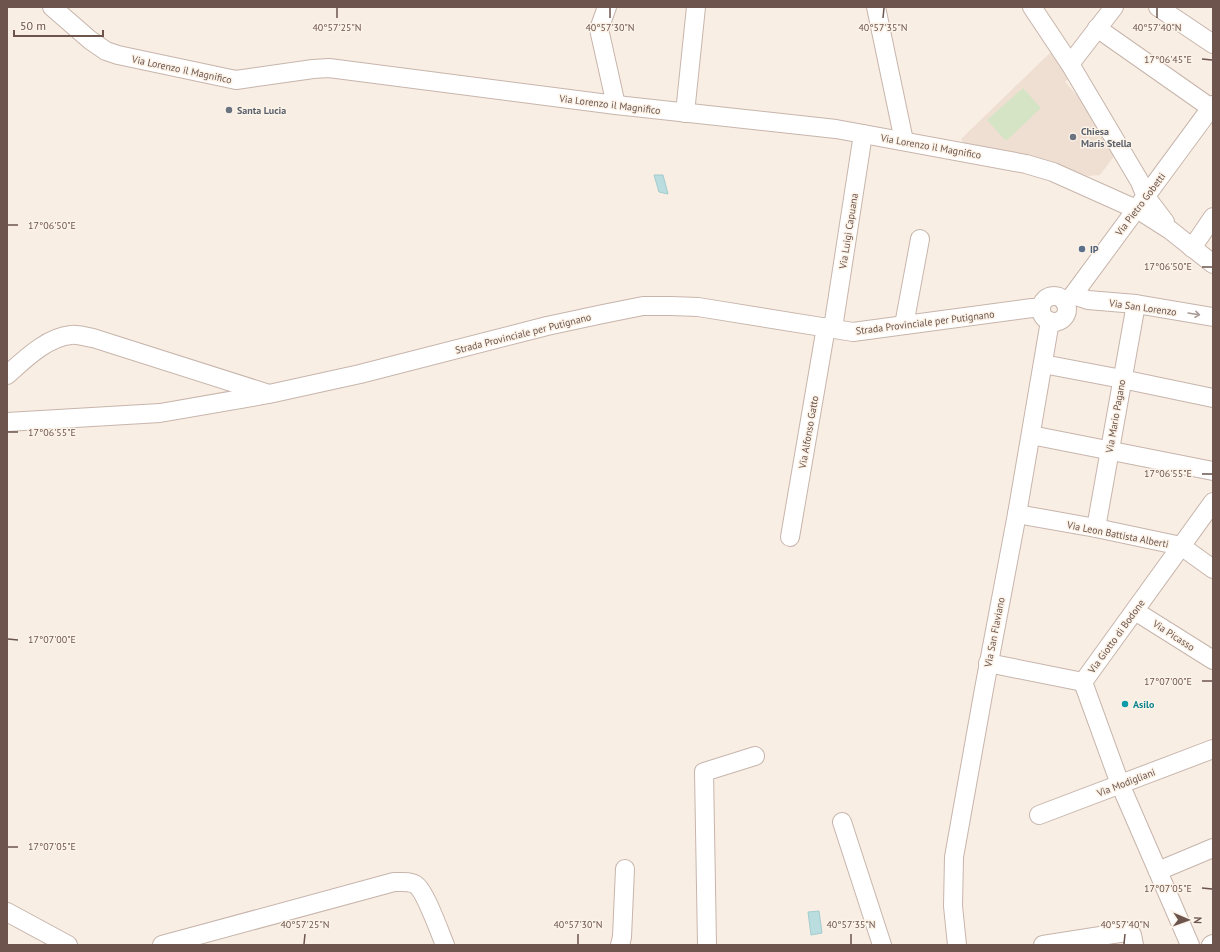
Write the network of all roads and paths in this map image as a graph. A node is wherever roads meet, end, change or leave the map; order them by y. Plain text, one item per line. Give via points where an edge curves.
1 (52, 7) edge
2 (607, 7) edge
3 (696, 7) edge
4 (876, 7) edge
5 (1032, 7) edge
6 (1114, 7) edge
7 (1158, 7) edge
8 (1098, 28) junction
9 (1213, 44) edge
10 (1070, 64) junction
11 (616, 105) junction
12 (1212, 106) edge
13 (685, 113) junction
14 (862, 134) junction
15 (904, 141) junction
16 (1142, 203) junction
17 (1213, 217) edge
18 (920, 239) dead end
19 (1192, 248) junction
20 (1212, 262) edge
21 (1069, 299) junction
22 (1136, 304) junction
23 (1046, 315) junction
24 (1213, 317) edge
25 (904, 325) junction
26 (829, 328) junction
27 (1043, 364) junction
28 (7, 374) edge
29 (1122, 379) junction
30 (269, 394) junction
31 (1213, 398) edge
32 (7, 422) edge
33 (1031, 435) junction
34 (1109, 450) junction
35 (1213, 471) edge
36 (1213, 502) edge
37 (1017, 514) junction
38 (1096, 528) junction
39 (790, 537) dead end
40 (1180, 546) junction
41 (1213, 569) edge
42 (1135, 611) junction
43 (1213, 660) edge
44 (988, 663) junction
45 (1083, 682) junction
46 (1213, 749) edge
47 (755, 756) dead end
48 (1120, 784) junction
49 (1039, 815) dead end
50 (842, 822) dead end
51 (1213, 848) edge
52 (625, 869) dead end
53 (1158, 871) junction
54 (7, 912) edge
55 (68, 945) edge
56 (162, 945) edge
57 (445, 945) edge
58 (620, 945) edge
59 (707, 945) edge
60 (882, 945) edge
61 (957, 945) edge
62 (1043, 945) edge
63 (1134, 945) edge
64 (1190, 945) edge

1 - 11 street, Via Lorenzo il Magnifico via 106,51 236,80 329,68
2 - 11 street via 598,29
3 - 13 street
4 - 15 street
5 - 10 street
6 - 8 street
7 - 9 street
8 - 10 street
8 - 12 street
10 - 16 street via 1140,182
11 - 13 street, Via Lorenzo il Magnifico
12 - 16 street, Via Pietro Gobetti
13 - 14 street, Via Lorenzo il Magnifico
14 - 15 street, Via Lorenzo il Magnifico
14 - 26 street, Via Luigi Capuana
15 - 16 street, Via Lorenzo il Magnifico via 1026,164 1053,172 1129,206
16 - 19 street, Via Lorenzo il Magnifico
16 - 21 street, Via Pietro Gobetti
17 - 19 street
18 - 25 street
19 - 20 street, Via Lorenzo il Magnifico
21 - 22 street, Via San Lorenzo
21 - 23 street, Via Pietro Gobetti via 1062,318 1057,321
22 -> 24 street, Via San Lorenzo
22 - 29 street, Via Mario Pagano
23 - 25 street, Strada Provinciale per Putignano via 1032,308
23 - 27 street, Via San Flaviano
25 - 26 street, Strada Provinciale per Putignano via 854,332
26 - 30 street, Strada Provinciale per Putignano via 698,307 643,306 547,326 360,374
26 - 39 street, Via Alfonso Gatto
27 - 29 street
27 - 33 street, Via San Flaviano
28 - 30 street via 53,340 71,335 93,338
29 - 31 street
29 - 34 street, Via Mario Pagano
30 - 32 street, Strada Provinciale per Putignano via 160,413
33 - 34 street
33 - 37 street, Via San Flaviano
34 - 35 street
34 - 38 street, Via Mario Pagano
36 - 40 street, Via Giotto di Bodone
37 - 38 street, Via Leon Battista Alberti
37 - 44 street, Via San Flaviano
38 - 40 street, Via Leon Battista Alberti
40 - 41 street, Via Leon Battista Alberti
40 - 42 street, Via Giotto di Bodone
42 - 43 street, Via Picasso
42 - 45 street, Via Giotto di Bodone
44 - 45 street
44 - 61 street, Via San Flaviano via 954,856 953,906
45 - 48 street, Via Giotto di Bodone
46 - 48 street, Via Modigliani
47 - 59 street via 704,772
48 - 49 street, Via Modigliani
48 - 53 street, Via Giotto di Bodone
50 - 60 street
51 - 53 street
52 - 58 street
53 - 64 street, Via Giotto di Bodone
54 - 55 street
56 - 57 street via 394,882 405,882 416,885 425,897
62 - 63 street via 1126,932 1132,935

